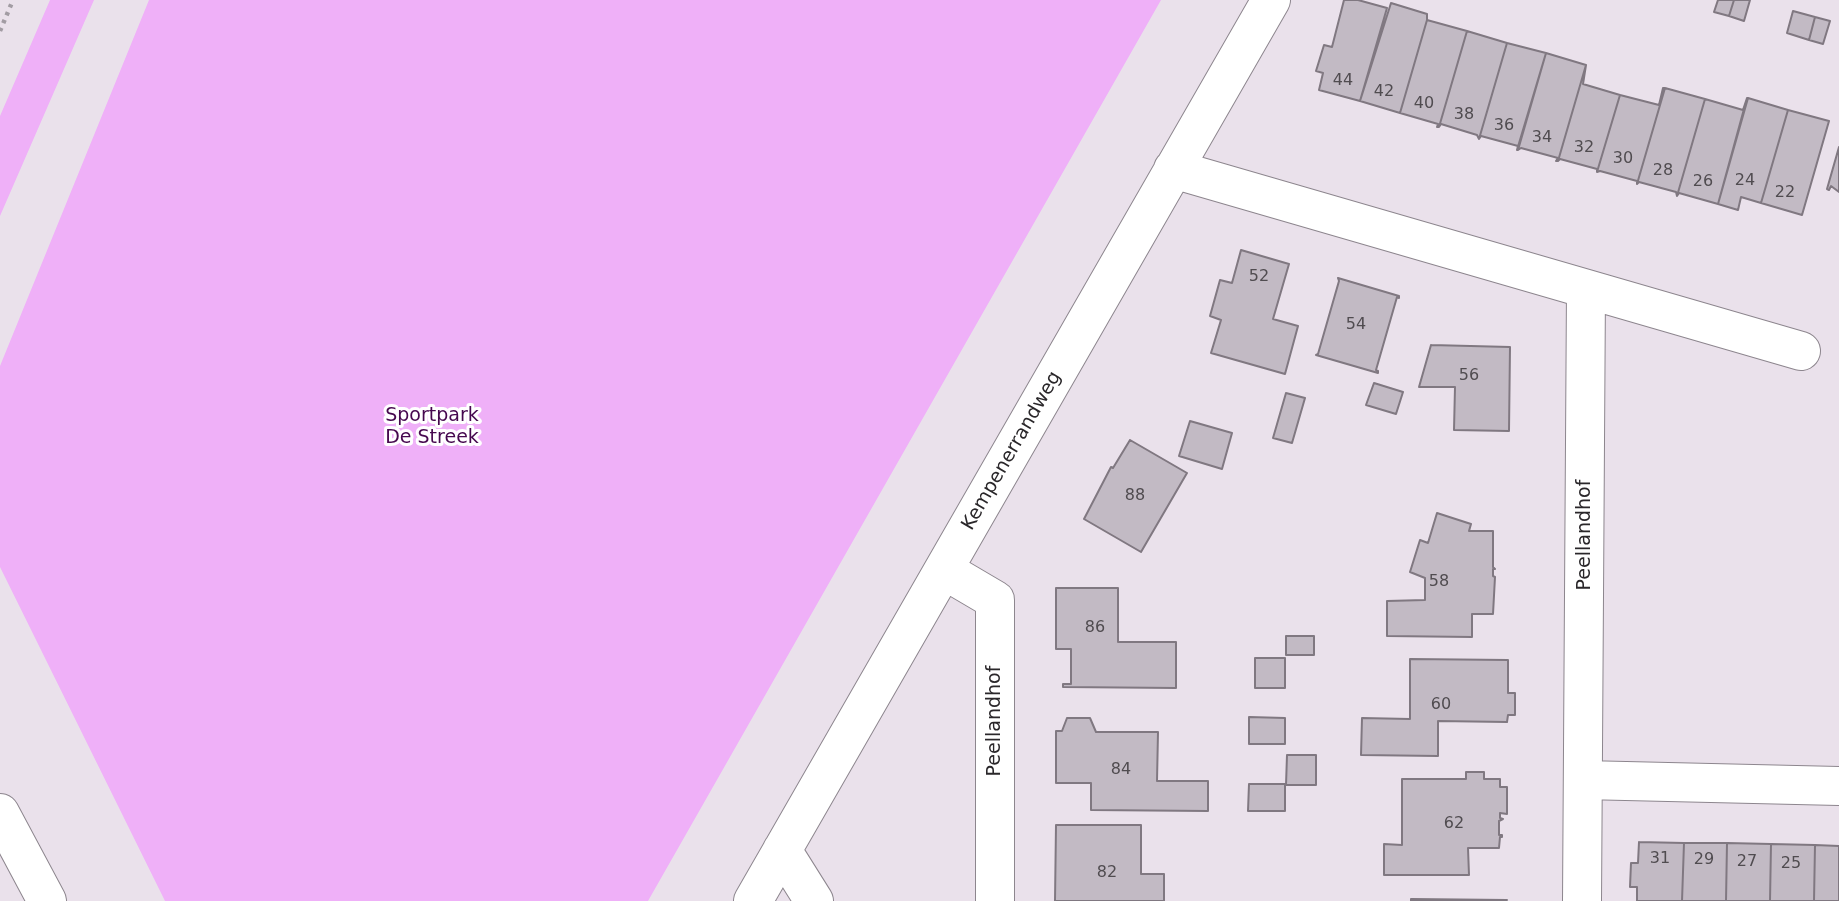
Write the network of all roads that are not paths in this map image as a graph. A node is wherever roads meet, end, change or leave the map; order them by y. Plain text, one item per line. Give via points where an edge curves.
1 (1271, 0) edge
2 (1174, 169) junction
3 (1586, 289) junction
4 (1801, 351) dead end
5 (944, 569) junction
6 (1583, 780) junction
7 (1839, 786) edge
8 (0, 813) edge
9 (782, 850) junction
10 (47, 901) edge
11 (753, 901) edge
12 (814, 901) edge
13 (995, 901) edge
14 (1582, 901) edge

1 - 2 street, Kempenerrandweg
2 - 3 street
2 - 5 street, Kempenerrandweg
3 - 4 street
3 - 6 street, Peellandhof
5 - 9 street, Kempenerrandweg
5 - 13 street, Peellandhof via 995,600
6 - 7 street
6 - 14 street, Peellandhof
8 - 10 street
9 - 11 street, Kempenerrandweg
9 - 12 street

